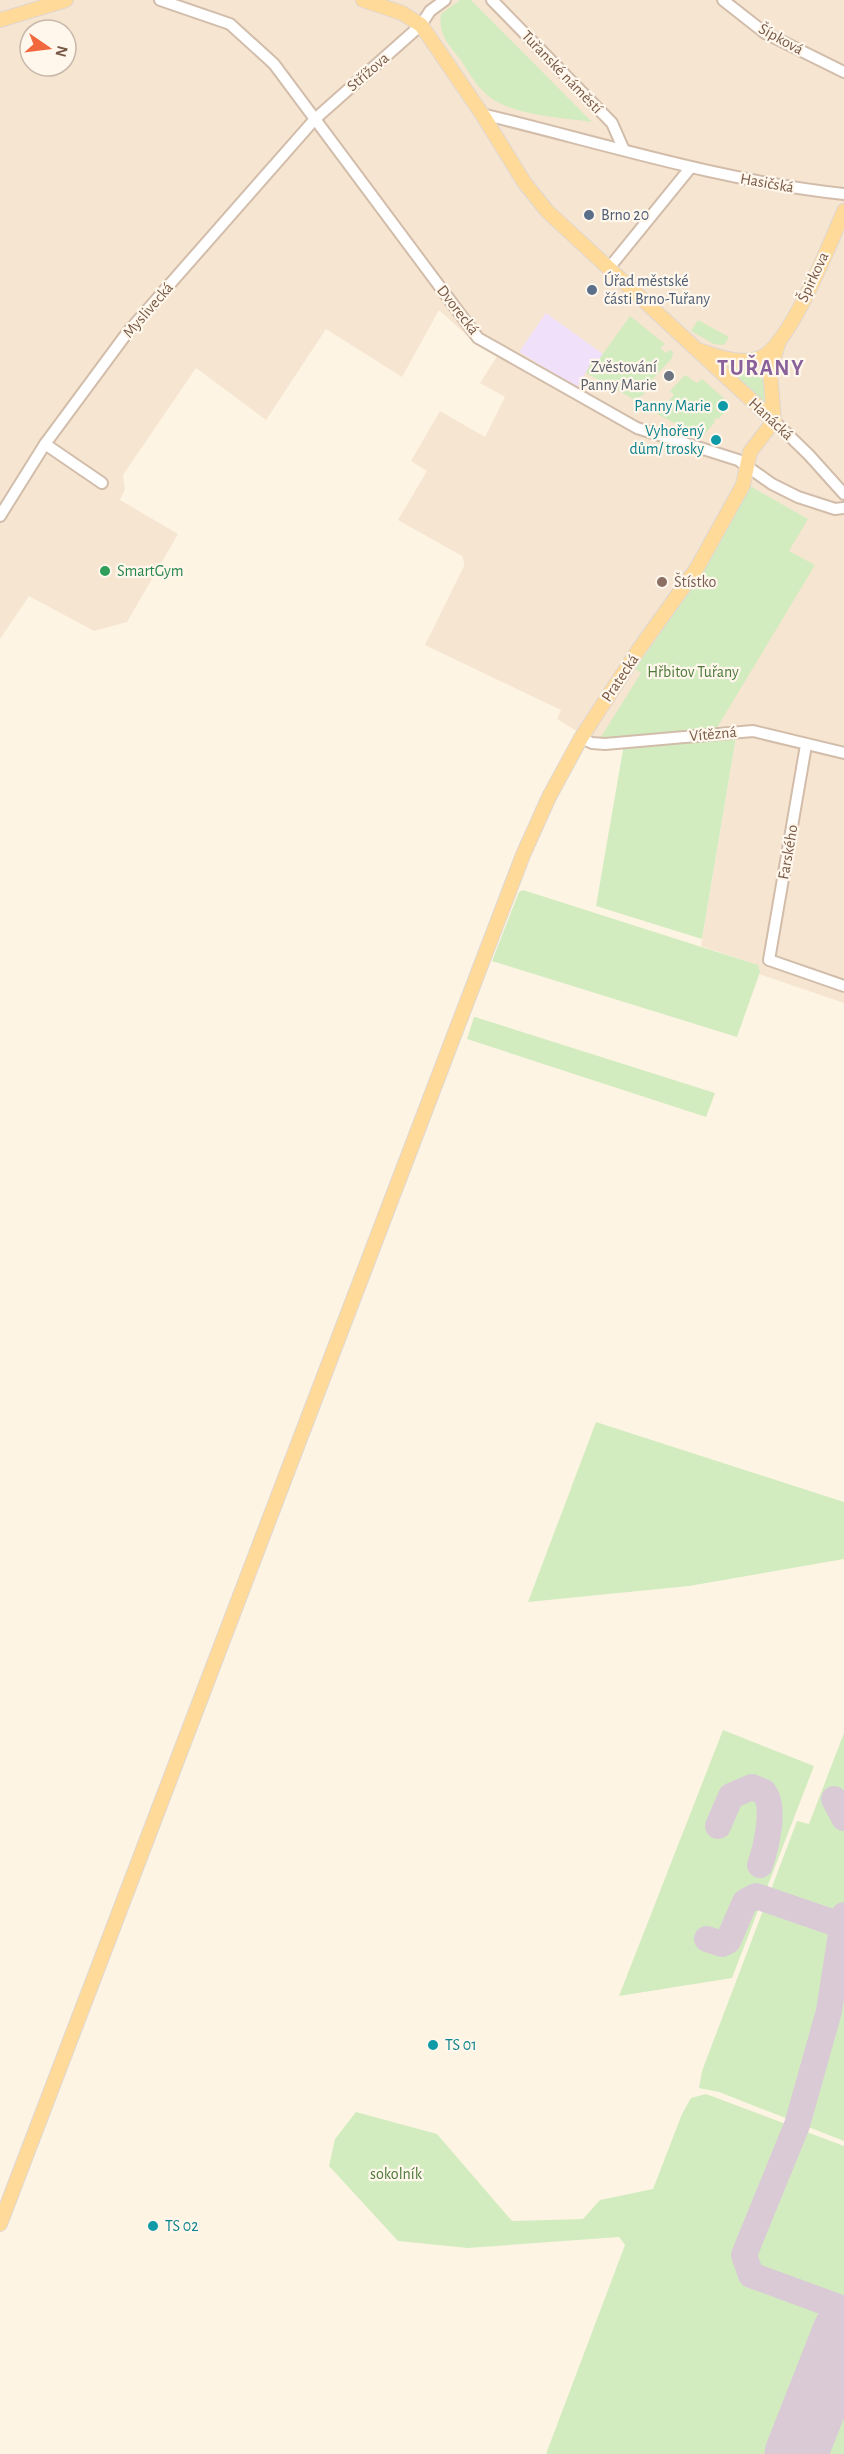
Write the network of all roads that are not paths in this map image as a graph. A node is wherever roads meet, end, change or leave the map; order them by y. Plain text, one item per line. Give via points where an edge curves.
1 (66, 0) edge
2 (160, 0) edge
3 (363, 0) edge
4 (445, 0) edge
5 (492, 0) edge
6 (723, 0) edge
7 (0, 20) edge
8 (421, 25) junction
9 (844, 72) edge
10 (482, 114) junction
11 (315, 119) junction
12 (623, 148) junction
13 (691, 167) junction
14 (844, 194) edge
15 (844, 211) edge
16 (609, 268) junction
17 (779, 341) junction
18 (694, 348) junction
19 (774, 422) junction
20 (45, 444) junction
21 (746, 465) junction
22 (102, 483) dead end
23 (843, 490) edge
24 (844, 508) edge
25 (0, 516) edge
26 (581, 738) junction
27 (806, 745) junction
28 (844, 753) edge
29 (844, 986) edge
30 (0, 2224) edge

1 - 7 main road
2 - 11 street, Dvorecká via 230,24 274,64
3 - 8 main road via 402,13
4 - 8 street via 430,11
5 - 12 street, Tuřanské náměstí via 612,123
6 - 9 street, Šípková via 765,33
8 - 10 main road
8 - 11 street, Střížova
10 - 12 street, Tuřanské náměstí
10 - 16 main road via 541,204
11 - 20 street, Myslivecká via 127,333
11 - 21 street, Dvorecká via 478,338 637,428
12 - 13 street, Tuřanské náměstí
13 - 14 street, Hasičská
13 - 16 street
15 - 17 main road, Špirkova via 798,310
16 - 18 main road, Hanácká
17 - 18 main road, Hanácká via 765,355 746,360 718,357
17 - 19 main road via 770,371
18 - 19 main road, Hanácká
19 - 21 main road, Pratecká via 750,452
19 - 23 street, Hanácká
20 - 22 street
20 - 25 street, Myslivecká
21 - 24 street, Dvorecká via 798,497 835,509
21 - 26 main road, Pratecká via 742,485 697,568
26 - 27 street, Vítězná via 605,744 753,731
26 - 30 main road, Pratecká via 531,835
27 - 28 street, Vítězná
27 - 29 street, Farského via 769,960

